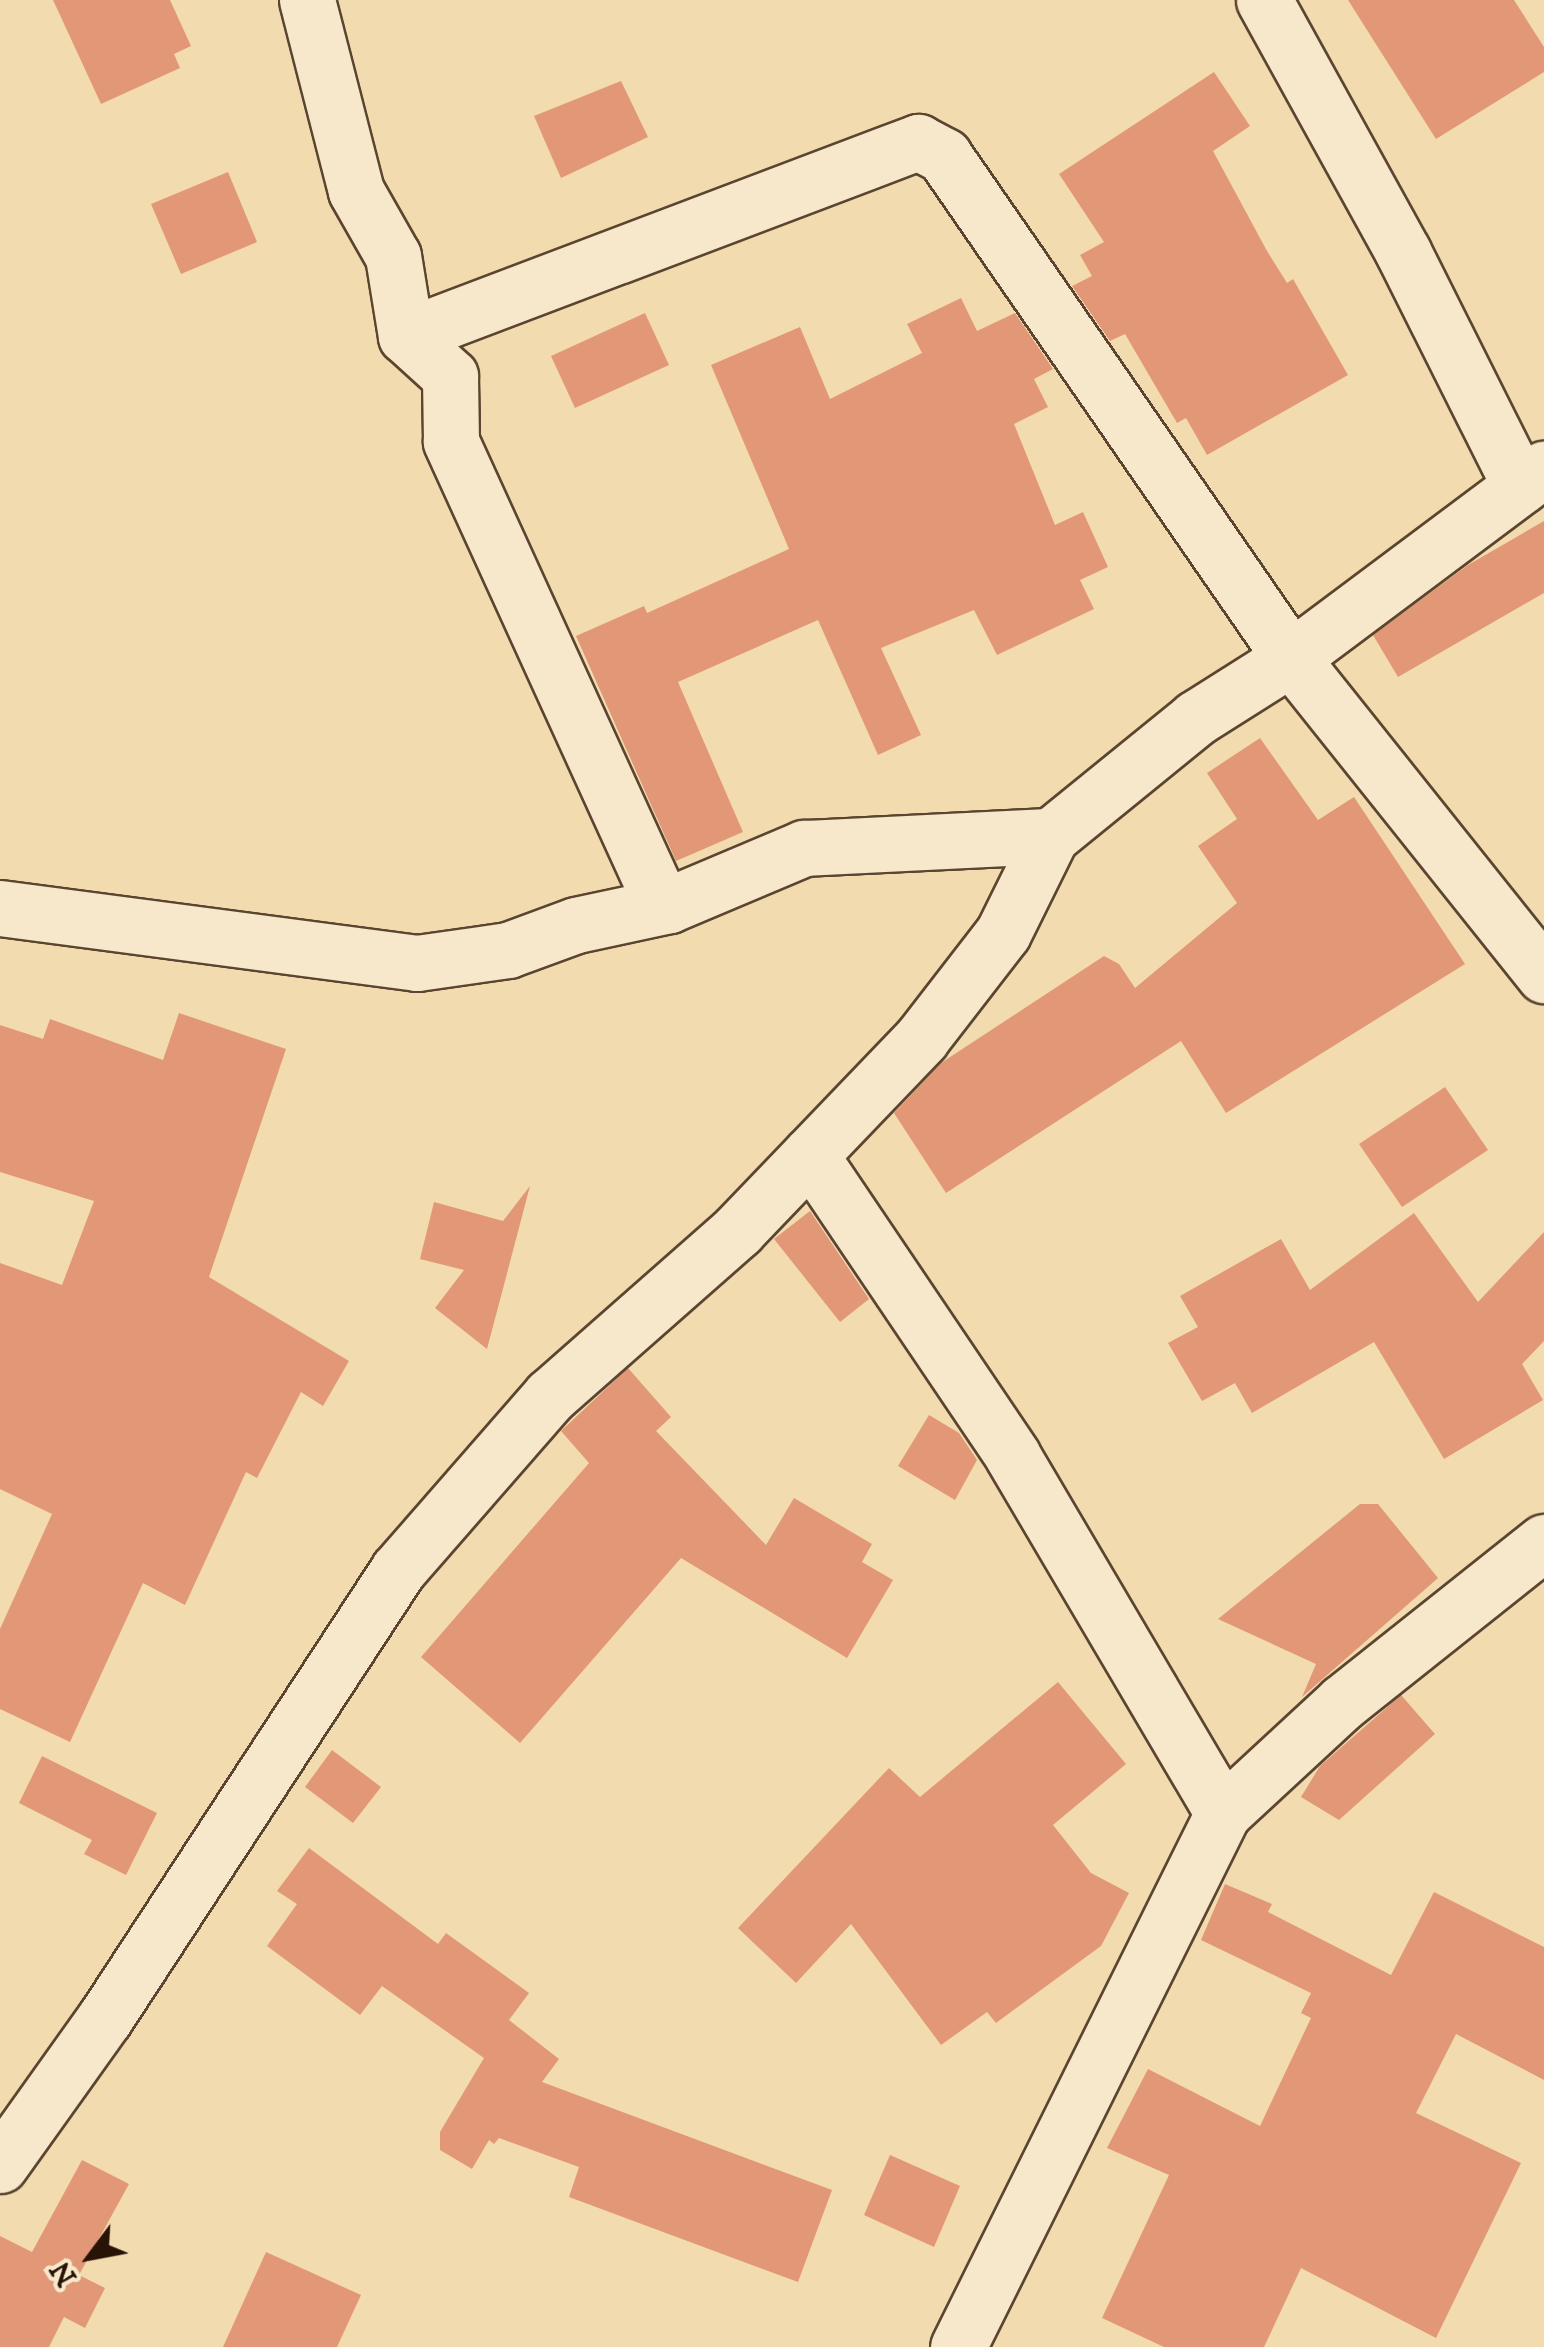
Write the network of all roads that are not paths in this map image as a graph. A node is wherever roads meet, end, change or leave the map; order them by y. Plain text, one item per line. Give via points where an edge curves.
1 (307, 0) edge
2 (1264, 0) edge
3 (406, 336) junction
4 (1532, 477) edge
5 (1291, 658) junction
6 (1050, 836) junction
7 (669, 904) junction
8 (0, 908) edge
9 (1544, 975) edge
10 (810, 1155) junction
11 (1544, 1542) edge
12 (1224, 1814) junction
13 (0, 2165) edge
14 (958, 2347) edge

1 - 3 street via 356,191 393,256
2 - 4 street
3 - 5 street via 918,142 944,156
3 - 7 street via 450,376 458,457 658,896
4 - 5 street
5 - 6 street via 1196,718
5 - 9 street
6 - 7 street via 804,848
6 - 10 street via 1003,933 921,1039
7 - 8 street via 576,925 508,950 416,963
10 - 12 street via 1012,1455
10 - 13 street via 738,1230 550,1396 398,1570 105,2018
11 - 12 street via 1343,1702
12 - 14 street

